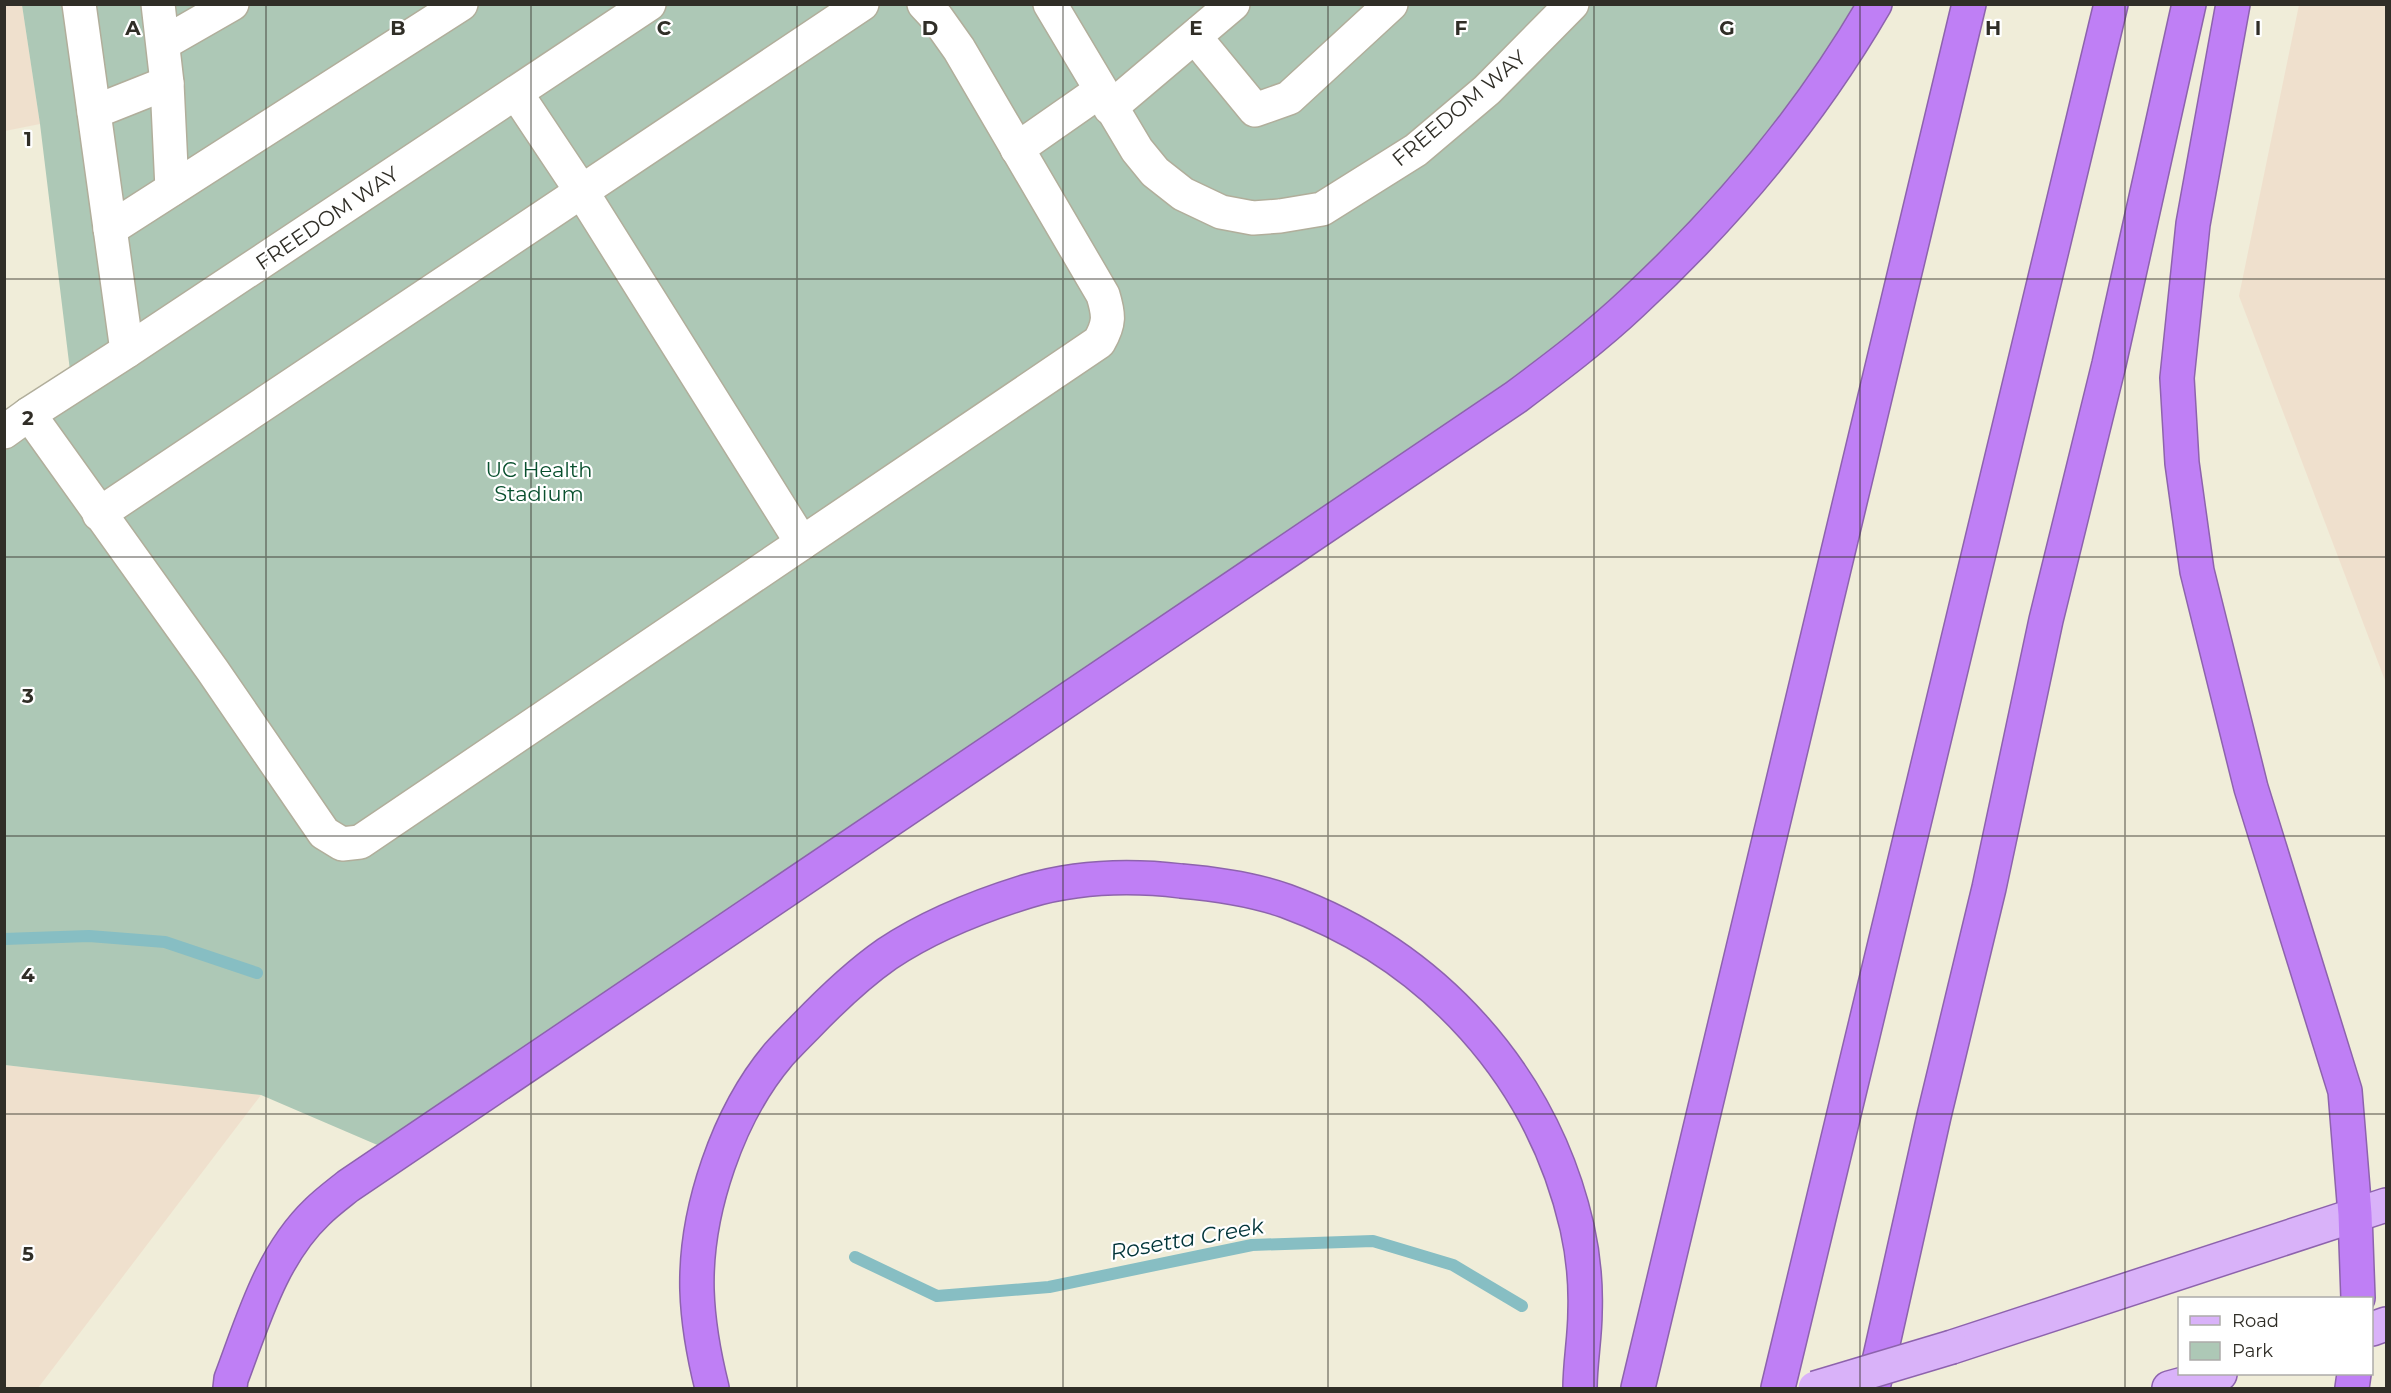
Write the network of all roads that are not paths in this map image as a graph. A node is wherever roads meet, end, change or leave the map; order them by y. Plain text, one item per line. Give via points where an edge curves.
1 (79, 4) edge
2 (158, 4) edge
3 (232, 4) edge
4 (461, 4) edge
5 (649, 4) edge
6 (862, 4) edge
7 (924, 4) edge
8 (1050, 4) edge
9 (1233, 4) edge
10 (1391, 4) edge
11 (1572, 4) edge
12 (1875, 4) edge
13 (1969, 4) edge
14 (2111, 4) edge
15 (2189, 4) edge
16 (2233, 4) edge
17 (1195, 37) junction
18 (164, 43) junction
19 (167, 83) junction
20 (516, 93) junction
21 (1105, 100) junction
22 (94, 112) junction
23 (1017, 149) junction
24 (172, 189) junction
25 (582, 192) junction
26 (110, 229) junction
27 (127, 351) junction
28 (16, 423) edge
29 (99, 514) junction
30 (802, 543) junction
31 (2386, 1205) edge
32 (2355, 1214) junction
33 (2358, 1297) edge
34 (2217, 1375) edge
35 (230, 1389) edge
36 (712, 1389) edge
37 (1580, 1389) edge
38 (1638, 1389) edge
39 (1778, 1389) edge
40 (1815, 1389) edge
41 (1873, 1389) edge
42 (2169, 1389) edge

1 - 22 street
2 - 18 street
3 - 18 street
4 - 24 street
5 - 20 street, FREEDOM WAY
6 - 25 street
7 - 23 street via 958,49
8 - 21 street, FREEDOM WAY
9 - 17 street
10 - 17 street via 1289,98 1255,110
11 - 21 street, FREEDOM WAY via 1487,90 1416,150 1322,209 1253,218 1221,212 1183,194 1155,172
12 - 35 highway via 1792,129 1730,204 1632,303 1516,398 358,1179 316,1212 279,1261
13 - 38 highway
14 - 39 highway
15 - 41 highway
16 - 32 highway via 2193,224 2177,378 2182,463 2197,571 2251,788 2345,1091
17 - 21 street
18 - 19 street
19 - 22 street
19 - 24 street
20 - 25 street
20 - 27 street, FREEDOM WAY
21 - 23 street
22 - 26 street
23 - 30 street via 1103,295 1107,329 1099,342
24 - 26 street
25 - 29 street
25 - 30 street
26 - 27 street
27 - 28 street, FREEDOM WAY
28 - 29 street
29 - 30 street via 324,833 342,844 360,842
31 - 32 main road
32 - 33 highway
32 - 40 main road, bridge
34 - 42 main road
36 - 37 highway via 703,1352 697,1288 702,1224 718,1162 745,1104 778,1055 838,993 888,954 957,916 1030,890 1084,880 1147,877 1225,885 1286,901 1350,930 1410,968 1461,1012 1490,1045 1536,1114 1555,1155 1577,1227 1586,1309

